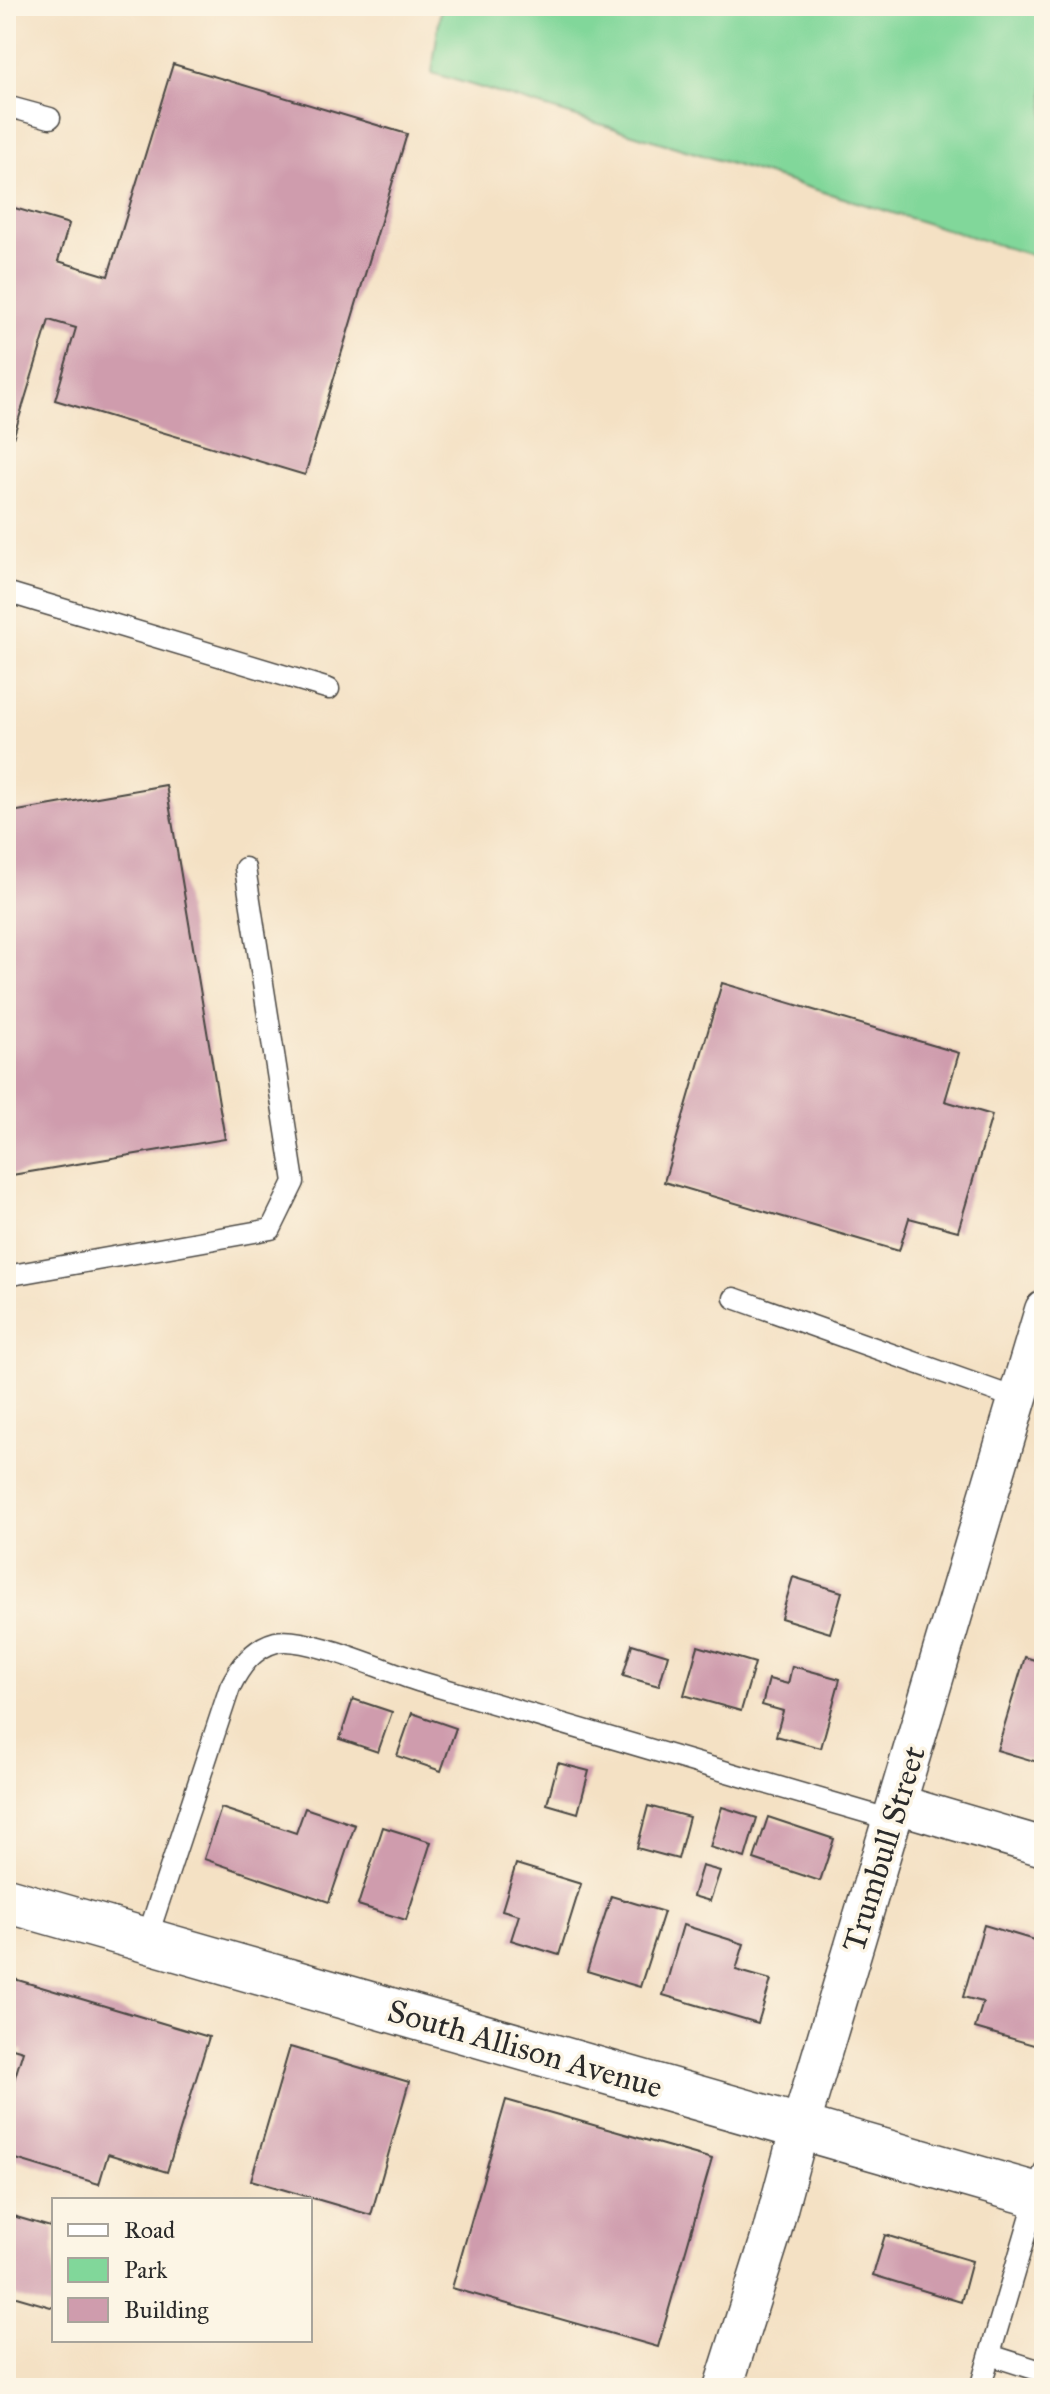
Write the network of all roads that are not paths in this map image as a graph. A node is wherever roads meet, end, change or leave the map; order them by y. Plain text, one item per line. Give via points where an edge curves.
1 (6, 106) edge
2 (50, 118) dead end
3 (6, 592) edge
4 (329, 689) dead end
5 (245, 868) dead end
6 (6, 1276) edge
7 (734, 1298) dead end
8 (1044, 1310) edge
9 (1018, 1399) junction
10 (895, 1812) junction
11 (1044, 1847) edge
12 (6, 1900) edge
13 (146, 1941) junction
14 (800, 2127) junction
15 (1042, 2188) edge
16 (990, 2355) junction
17 (1044, 2372) edge
18 (723, 2388) edge
19 (980, 2388) edge

1 - 2 lane
3 - 4 lane
5 - 6 lane via 294,1182 271,1229
7 - 9 lane
8 - 9 street, Trumbull Street
9 - 10 street, Trumbull Street
10 - 11 street
10 - 13 lane via 417,1681 301,1642 277,1642 256,1651 230,1687
10 - 14 street, Trumbull Street
12 - 13 street, South Allison Avenue
13 - 14 street, South Allison Avenue
14 - 15 street, South Allison Avenue
14 - 18 street, Trumbull Street
15 - 16 lane
16 - 17 lane
16 - 19 lane

